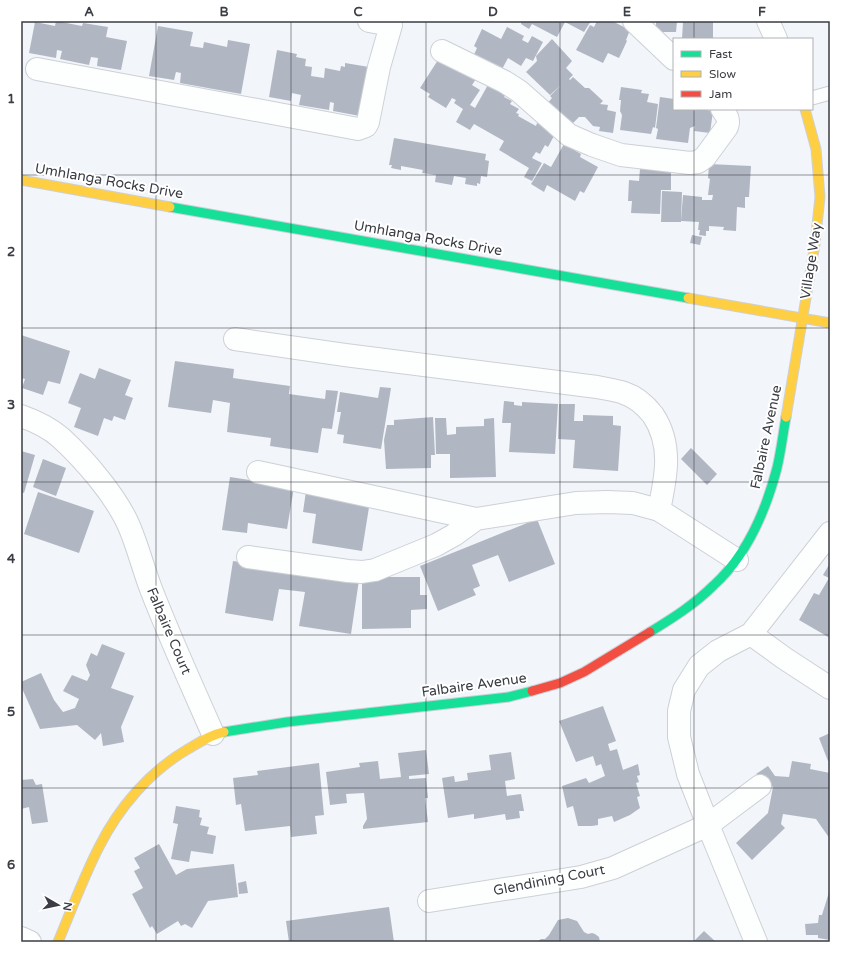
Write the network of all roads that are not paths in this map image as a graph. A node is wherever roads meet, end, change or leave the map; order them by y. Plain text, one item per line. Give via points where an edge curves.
1 (369, 21) edge
2 (634, 21) edge
3 (768, 21) edge
4 (776, 38) edge
5 (442, 51) dead end
6 (673, 58) edge
7 (37, 69) dead end
8 (830, 94) edge
9 (813, 98) edge
10 (723, 110) edge
11 (805, 110) edge
12 (21, 180) edge
13 (802, 318) junction
14 (830, 323) edge
15 (235, 339) dead end
16 (21, 416) edge
17 (258, 472) dead end
18 (659, 510) junction
19 (476, 519) junction
20 (830, 533) edge
21 (248, 557) dead end
22 (736, 560) junction
23 (751, 634) junction
24 (830, 688) edge
25 (213, 734) junction
26 (760, 786) dead end
27 (708, 825) junction
28 (429, 901) dead end
29 (21, 938) edge
30 (30, 942) edge
31 (58, 942) edge
32 (756, 942) edge

1 - 7 street via 390,25 368,122 366,126 358,129
2 - 6 street
3 - 4 street
5 - 10 street via 519,91 569,135 621,155 698,162 705,157 727,127 729,122
8 - 9 lane
11 - 13 street, Village Way via 816,149 820,197
12 - 13 street, Umhlanga Rocks Drive
13 - 14 street, Umhlanga Rocks Drive
13 - 22 street, Falbaire Avenue via 776,467 767,500 755,528
15 - 18 street via 597,387 625,393 646,406 660,426 666,447 667,466
16 - 25 street, Falbaire Court via 60,437 95,474 120,508 151,589
17 - 19 street
18 - 19 street via 633,503 576,502
18 - 22 street
19 - 21 street via 436,545 375,570 348,572
20 - 23 street
22 - 25 street, Falbaire Avenue via 716,584 689,608 602,662 568,680 542,689 509,697 287,722
23 - 24 street
23 - 27 street via 718,651 699,666 684,690 679,711 679,737 688,774
25 - 31 street, Falbaire Avenue via 171,759 142,786 116,818 99,847
26 - 27 street, Glendining Court
27 - 28 street, Glendining Court via 614,868 581,877
27 - 32 street
29 - 30 street

